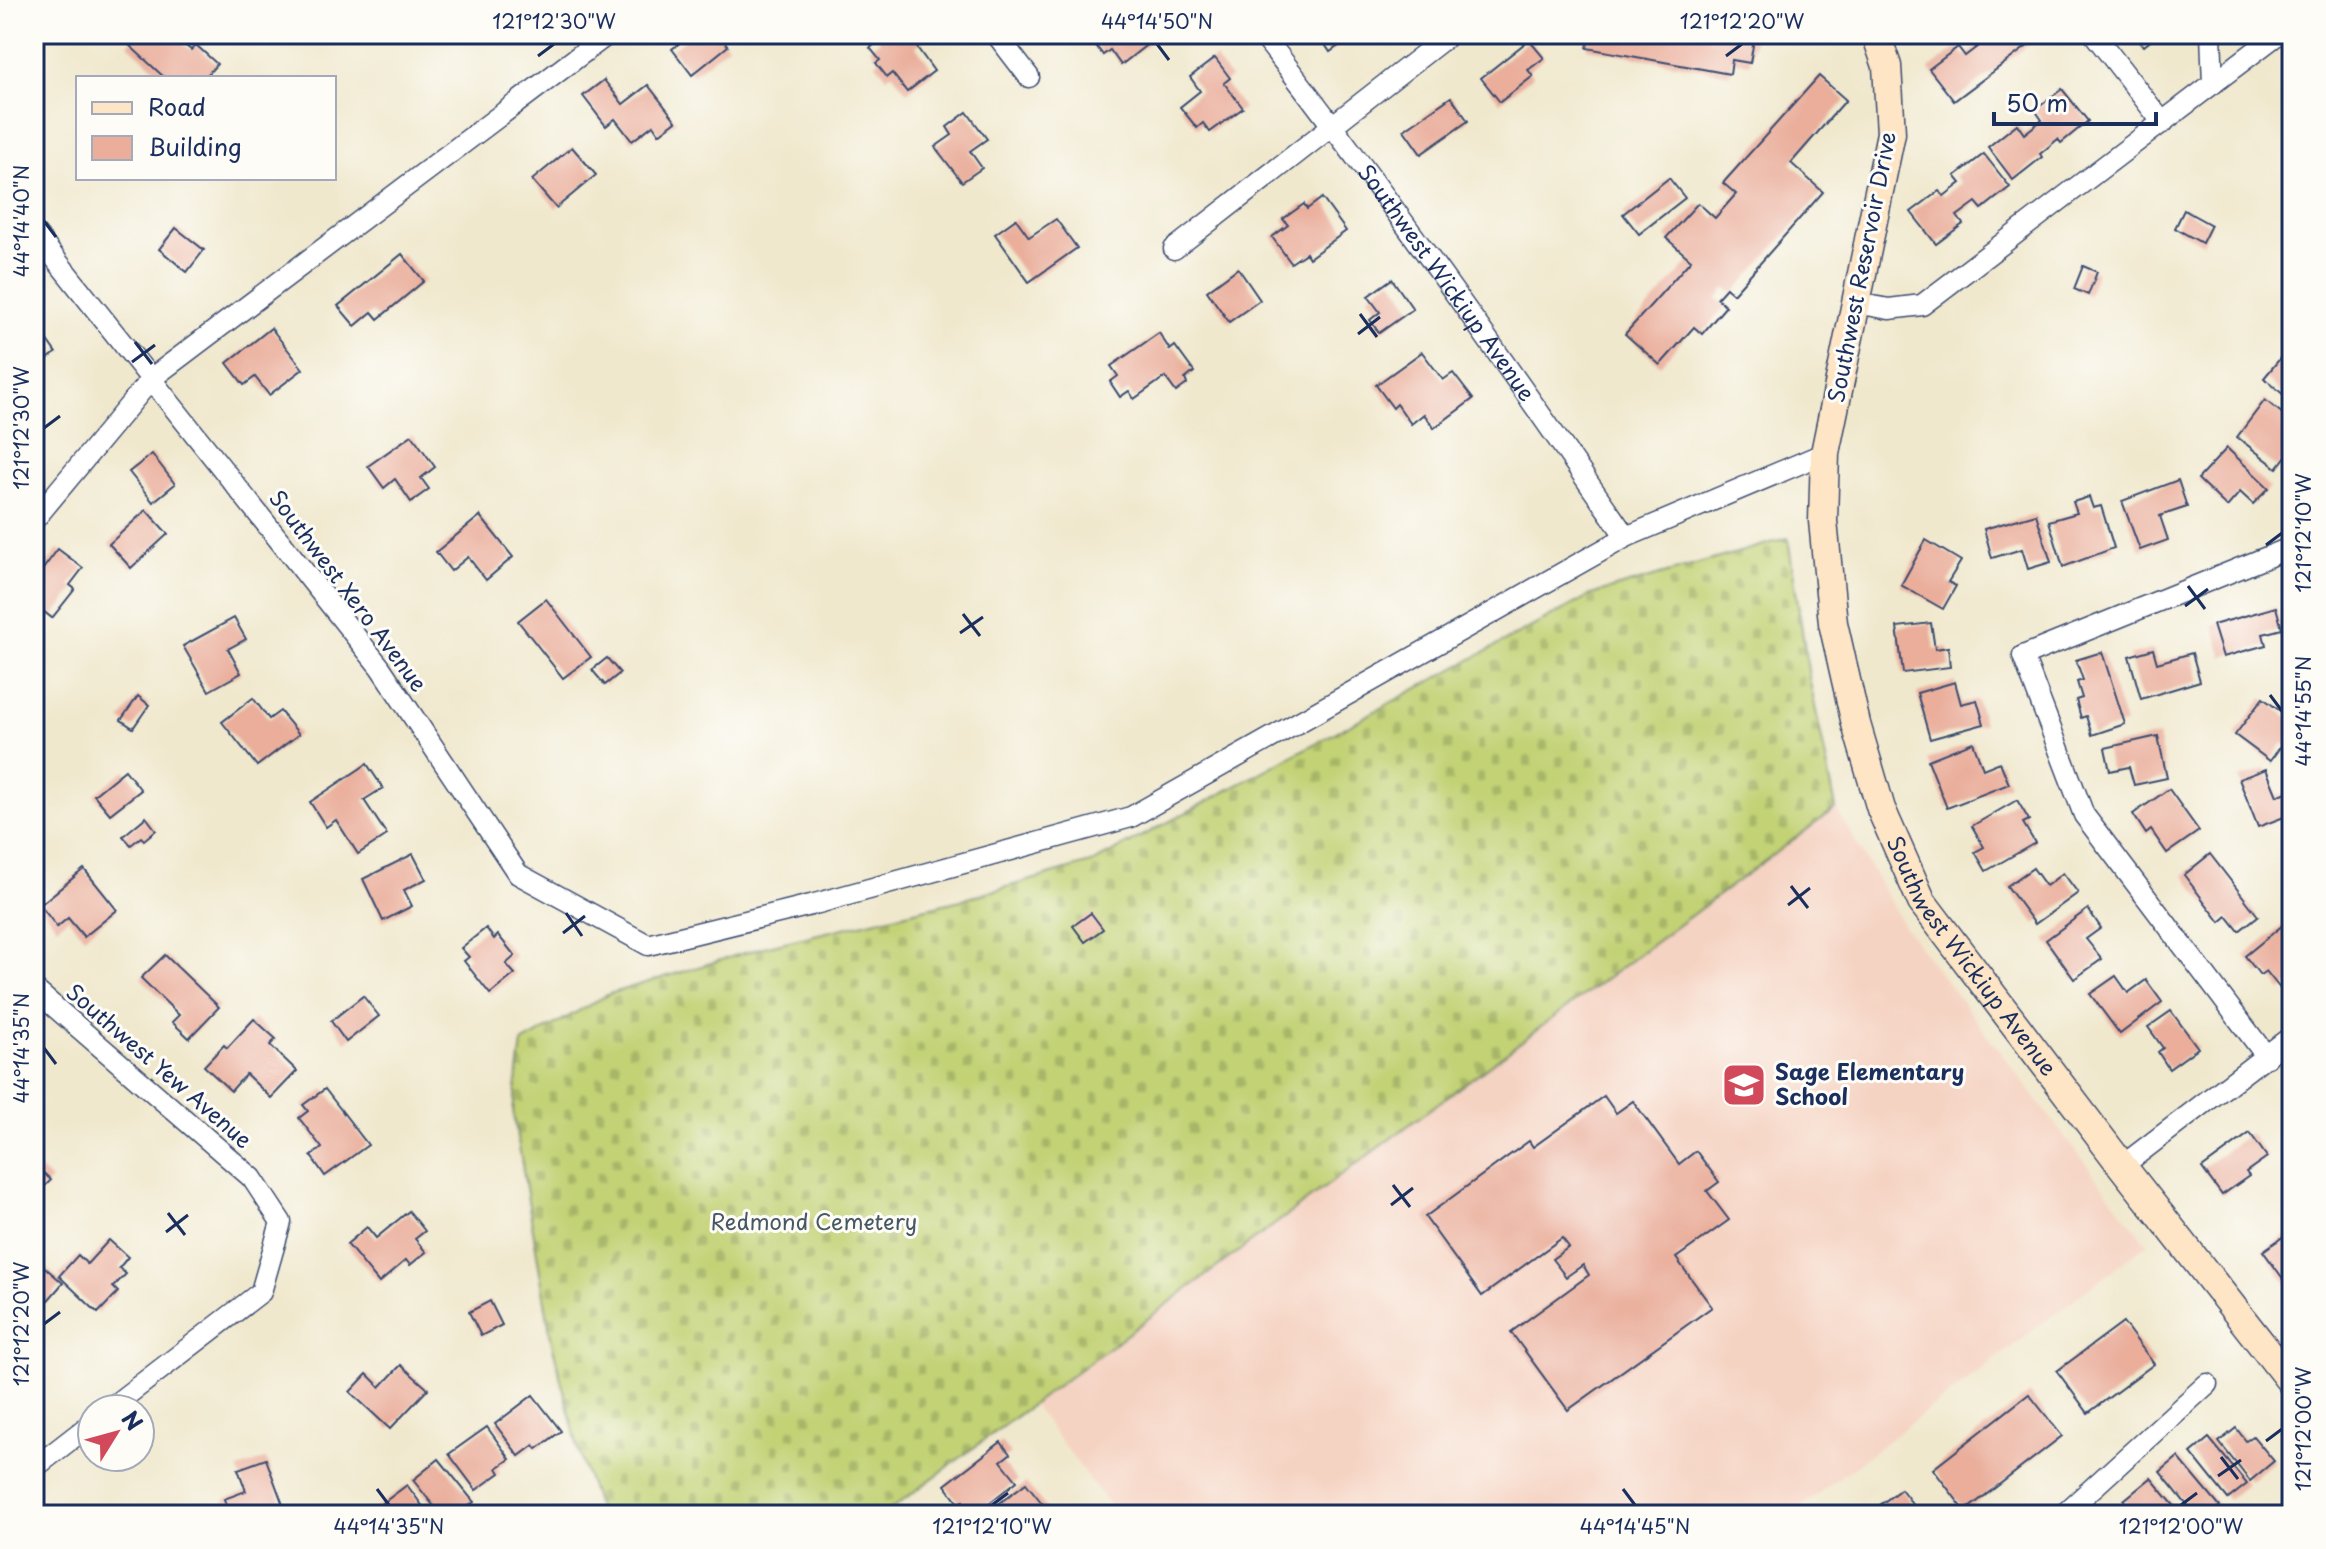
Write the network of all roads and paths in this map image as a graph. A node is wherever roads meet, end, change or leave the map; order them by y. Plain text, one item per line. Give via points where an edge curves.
1 (608, 34) edge
2 (996, 34) edge
3 (1262, 34) edge
4 (1450, 34) edge
5 (1876, 34) edge
6 (2094, 34) edge
7 (2211, 34) edge
8 (2278, 34) edge
9 (1029, 77) dead end
10 (2213, 84) junction
11 (2163, 123) junction
12 (1333, 125) junction
13 (34, 232) edge
14 (1174, 249) dead end
15 (1856, 303) junction
16 (152, 378) junction
17 (1825, 453) junction
18 (34, 520) edge
19 (1626, 537) junction
20 (2292, 547) edge
21 (34, 989) edge
22 (2292, 1036) edge
23 (2267, 1057) junction
24 (2122, 1166) junction
25 (2292, 1383) edge
26 (2207, 1384) dead end
27 (130, 1393) edge
28 (76, 1435) edge
29 (34, 1468) edge
30 (2063, 1515) edge

1 - 16 street
2 - 9 street
3 - 12 street, Southwest Wickiup Avenue
4 - 12 street
5 - 15 street, Southwest Reservoir Drive via 1887,66 1891,133
6 - 11 street
7 - 10 street
8 - 10 street
10 - 11 street
11 - 15 street via 1922,305 1889,309
12 - 14 street
12 - 19 street, Southwest Wickiup Avenue
13 - 16 street, Southwest Xero Avenue
15 - 17 street, Southwest Reservoir Drive
16 - 18 street
16 - 19 street, Southwest Xero Avenue via 380,667 518,874 648,945 1131,817
17 - 19 street
17 - 24 street, Southwest Wickiup Avenue via 1823,521 1833,623 1881,809 1922,902
20 - 23 street via 2023,656 2084,815
21 - 27 street, Southwest Yew Avenue via 252,1178 281,1222 261,1292
22 - 23 street
23 - 24 street
24 - 25 street, Southwest Wickiup Avenue
26 - 30 street
28 - 29 street

